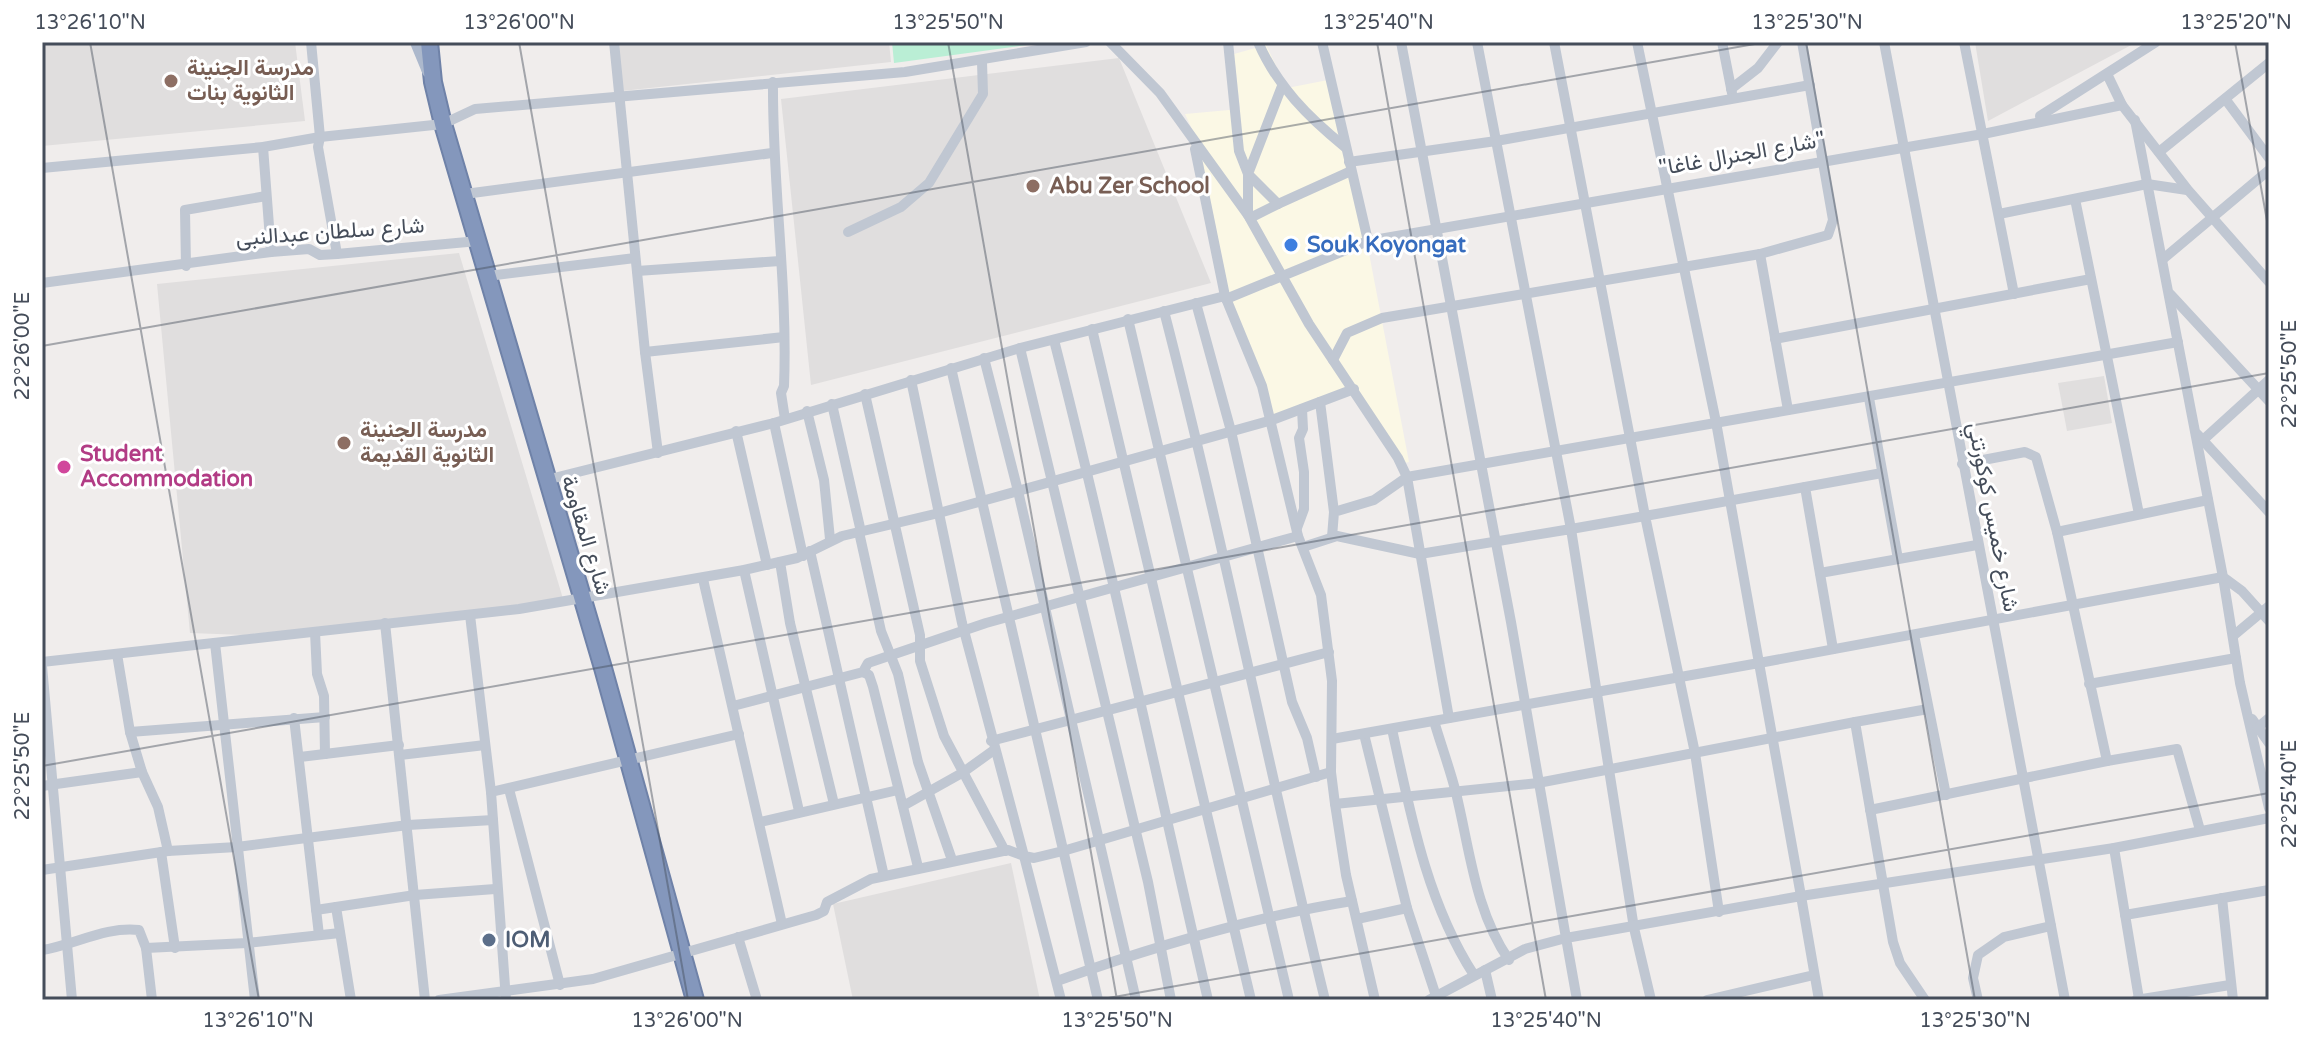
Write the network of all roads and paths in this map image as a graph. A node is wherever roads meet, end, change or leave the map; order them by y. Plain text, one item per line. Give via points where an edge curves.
1 (311, 42) edge
2 (417, 42) edge
3 (429, 42) edge
4 (614, 42) edge
5 (1086, 42) edge
6 (1110, 42) edge
7 (1228, 42) edge
8 (1258, 42) edge
9 (1322, 42) edge
10 (1401, 42) edge
11 (1477, 42) edge
12 (1554, 42) edge
13 (1637, 42) edge
14 (1722, 42) edge
15 (1778, 42) edge
16 (1802, 42) edge
17 (1884, 42) edge
18 (1964, 42) edge
19 (2156, 42) edge
20 (982, 62) junction
21 (2269, 63) edge
22 (2108, 76) junction
23 (433, 82) junction
24 (773, 82) junction
25 (1810, 85) junction
26 (1282, 86) junction
27 (620, 94) junction
28 (1732, 94) junction
29 (2226, 100) junction
30 (2122, 105) junction
31 (1651, 113) junction
32 (2135, 120) junction
33 (2031, 121) junction
34 (443, 124) junction
35 (1571, 128) junction
36 (1983, 134) junction
37 (320, 137) junction
38 (1496, 141) junction
39 (1193, 143) junction
40 (1904, 146) junction
41 (263, 147) junction
42 (1345, 148) junction
43 (2159, 152) junction
44 (772, 153) junction
45 (1423, 153) junction
46 (2269, 158) edge
47 (1820, 161) junction
48 (1350, 166) junction
49 (42, 168) edge
50 (626, 170) junction
51 (2269, 170) edge
52 (1248, 174) junction
53 (2147, 184) junction
54 (1665, 188) junction
55 (2188, 190) junction
56 (465, 194) junction
57 (266, 196) junction
58 (2075, 199) junction
59 (1584, 203) junction
60 (1278, 204) junction
61 (1999, 214) junction
62 (1510, 216) junction
63 (1249, 217) junction
64 (2214, 218) junction
65 (1437, 226) junction
66 (848, 232) dead end
67 (478, 241) junction
68 (1368, 241) junction
69 (271, 252) junction
70 (337, 254) junction
71 (1760, 254) junction
72 (635, 258) junction
73 (2163, 259) junction
74 (780, 261) junction
75 (186, 266) junction
76 (1681, 268) junction
77 (637, 271) junction
78 (488, 276) junction
79 (2267, 276) edge
80 (1285, 277) junction
81 (2091, 279) junction
82 (1599, 281) junction
83 (42, 283) edge
84 (2168, 292) junction
85 (2014, 294) junction
86 (1524, 295) junction
87 (1226, 297) junction
88 (1196, 303) junction
89 (1451, 308) junction
90 (1935, 309) junction
91 (1164, 311) junction
92 (1128, 319) junction
93 (1092, 329) junction
94 (784, 337) junction
95 (1775, 339) junction
96 (1054, 340) junction
97 (2178, 342) junction
98 (1020, 348) junction
99 (645, 352) junction
100 (2106, 354) junction
101 (984, 358) junction
102 (1333, 360) junction
103 (951, 368) junction
104 (911, 380) junction
105 (2269, 380) edge
106 (1948, 383) junction
107 (1354, 389) junction
108 (2258, 389) junction
109 (865, 394) junction
110 (1869, 398) junction
111 (2269, 401) edge
112 (1320, 402) junction
113 (832, 404) junction
114 (1302, 409) junction
115 (1788, 410) junction
116 (807, 411) junction
117 (1272, 420) junction
118 (780, 421) junction
119 (1716, 422) junction
120 (736, 431) junction
121 (1231, 431) junction
122 (2199, 436) junction
123 (1631, 437) junction
124 (1198, 441) junction
125 (1556, 451) junction
126 (1160, 452) junction
127 (658, 453) junction
128 (1126, 461) junction
129 (1962, 464) junction
130 (1479, 465) junction
131 (1088, 473) junction
132 (1882, 473) junction
133 (1407, 477) junction
134 (546, 480) junction
135 (1052, 482) junction
136 (1805, 487) junction
137 (1018, 491) junction
138 (983, 500) junction
139 (1730, 500) junction
140 (2208, 500) junction
141 (1334, 512) junction
142 (2269, 512) edge
143 (939, 513) junction
144 (2139, 514) junction
145 (1645, 516) junction
146 (894, 524) junction
147 (1571, 529) junction
148 (860, 532) junction
149 (1298, 532) junction
150 (2057, 532) junction
151 (1332, 537) junction
152 (830, 539) junction
153 (1494, 543) junction
154 (1977, 545) junction
155 (1303, 547) junction
156 (1257, 550) junction
157 (807, 554) junction
158 (1420, 554) junction
159 (1898, 559) junction
160 (1221, 560) junction
161 (780, 562) junction
162 (767, 565) junction
163 (1188, 567) junction
164 (744, 570) junction
165 (1820, 573) junction
166 (1153, 577) junction
167 (2223, 577) junction
168 (703, 579) junction
169 (1113, 589) junction
170 (582, 599) junction
171 (1078, 599) junction
172 (2071, 605) junction
173 (1044, 608) junction
174 (2267, 613) edge
175 (470, 615) junction
176 (1009, 616) junction
177 (1993, 621) junction
178 (385, 623) junction
179 (964, 631) junction
180 (315, 632) junction
181 (1914, 635) junction
182 (2233, 636) junction
183 (215, 643) junction
184 (921, 644) junction
185 (1833, 649) junction
186 (1329, 652) junction
187 (117, 654) junction
188 (892, 655) junction
189 (2236, 658) junction
190 (1284, 663) junction
191 (1759, 663) junction
192 (42, 664) edge
193 (863, 672) junction
194 (1249, 673) junction
195 (839, 678) junction
196 (1678, 679) junction
197 (1214, 681) junction
198 (2089, 684) junction
199 (805, 686) junction
200 (1597, 690) junction
201 (1177, 693) junction
202 (772, 695) junction
203 (1140, 703) junction
204 (1525, 703) junction
205 (733, 706) junction
206 (2246, 708) junction
207 (1928, 709) junction
208 (1104, 712) junction
209 (325, 717) junction
210 (294, 718) junction
211 (1449, 718) junction
212 (2269, 718) edge
213 (1434, 721) junction
214 (1070, 722) junction
215 (1855, 722) junction
216 (224, 724) junction
217 (2257, 728) junction
218 (1392, 729) junction
219 (1037, 730) junction
220 (130, 732) junction
221 (739, 734) junction
222 (1364, 734) junction
223 (1772, 738) junction
224 (1332, 739) junction
225 (2269, 743) edge
226 (485, 745) junction
227 (992, 746) junction
228 (400, 750) junction
229 (1695, 753) junction
230 (325, 754) junction
231 (300, 757) junction
232 (628, 758) junction
233 (2107, 761) junction
234 (1608, 768) junction
235 (142, 772) junction
236 (1331, 772) junction
237 (962, 773) junction
238 (1316, 777) junction
239 (2023, 779) junction
240 (1538, 783) junction
241 (54, 785) junction
242 (42, 786) edge
243 (509, 789) junction
244 (1277, 789) junction
245 (898, 790) junction
246 (491, 792) junction
247 (930, 792) junction
248 (1456, 793) junction
249 (1946, 795) junction
250 (866, 797) junction
251 (1407, 798) junction
252 (1244, 800) junction
253 (1378, 800) junction
254 (834, 804) junction
255 (1335, 804) junction
256 (903, 806) junction
257 (2269, 808) edge
258 (1204, 810) junction
259 (1870, 810) junction
260 (799, 811) junction
261 (1167, 818) junction
262 (2269, 818) edge
263 (493, 820) junction
264 (760, 822) junction
265 (408, 825) junction
266 (1133, 829) junction
267 (2200, 830) junction
268 (307, 838) junction
269 (1101, 839) junction
270 (237, 847) junction
271 (2114, 848) junction
272 (1005, 851) junction
273 (1063, 851) junction
274 (165, 852) junction
275 (1024, 856) junction
276 (952, 860) junction
277 (2039, 860) junction
278 (918, 867) junction
279 (60, 868) junction
280 (42, 870) edge
281 (884, 876) junction
282 (1881, 886) junction
283 (495, 889) junction
284 (2269, 890) edge
285 (415, 895) junction
286 (1801, 896) junction
287 (2222, 898) junction
288 (1352, 901) junction
289 (336, 907) junction
290 (1407, 908) junction
291 (316, 910) junction
292 (1303, 910) junction
293 (1719, 912) junction
294 (2125, 915) junction
295 (1269, 919) junction
296 (1357, 919) junction
297 (782, 924) junction
298 (2051, 926) junction
299 (1233, 927) junction
300 (1634, 928) junction
301 (340, 933) junction
302 (319, 935) junction
303 (738, 937) junction
304 (1566, 938) junction
305 (1193, 939) junction
306 (247, 943) junction
307 (66, 946) junction
308 (146, 948) junction
309 (175, 948) junction
310 (1160, 949) junction
311 (42, 950) edge
312 (683, 953) junction
313 (1127, 959) junction
314 (1509, 960) junction
315 (1091, 969) junction
316 (1485, 970) junction
317 (1474, 975) junction
318 (1814, 975) junction
319 (1057, 981) junction
320 (560, 985) junction
321 (2230, 985) junction
322 (506, 996) edge
323 (1432, 998) edge
324 (72, 1000) edge
325 (152, 1000) edge
326 (255, 1000) edge
327 (351, 1000) edge
328 (425, 1000) edge
329 (439, 1000) edge
330 (695, 1000) edge
331 (757, 1000) edge
332 (1061, 1000) edge
333 (1098, 1000) edge
334 (1136, 1000) edge
335 (1171, 1000) edge
336 (1208, 1000) edge
337 (1251, 1000) edge
338 (1289, 1000) edge
339 (1325, 1000) edge
340 (1375, 1000) edge
341 (1492, 1000) edge
342 (1577, 1000) edge
343 (1652, 1000) edge
344 (1707, 1000) edge
345 (1819, 1000) edge
346 (1925, 1000) edge
347 (1978, 1000) edge
348 (2065, 1000) edge
349 (2136, 1000) edge
350 (2233, 1000) edge

1 - 37 street
2 - 23 main road
3 - 23 highway, شارع المقاومة
4 - 27 street
5 - 20 street
6 - 39 street via 1150,80
7 - 52 street via 1239,151
8 - 26 street
9 - 42 street
10 - 45 street
11 - 38 street
12 - 35 street
13 - 31 street
14 - 28 street
15 - 28 street
16 - 25 street
17 - 40 street, شارع خميس كوكورتني
18 - 36 street
19 - 22 street
20 - 24 street
20 - 66 street via 983,94 929,183 901,207
21 - 29 street
22 - 30 street
22 - 33 street
23 - 34 highway, شارع المقاومة
24 - 27 street
24 - 44 street
25 - 28 street
25 - 47 street
26 - 42 street
26 - 52 street
27 - 34 street via 475,109
27 - 50 street
28 - 31 street
29 - 43 street
29 - 46 street
30 - 32 street
30 - 33 street, "شارع الجنرال غاغا"
31 - 35 street
31 - 54 street
32 - 43 street
32 - 53 street
33 - 36 street, "شارع الجنرال غاغا"
34 - 37 street
34 - 56 highway, شارع المقاومة
35 - 38 street
35 - 59 street
36 - 40 street, "شارع الجنرال غاغا"
36 - 61 street
37 - 41 street
37 - 70 street
38 - 45 street
38 - 62 street
39 - 63 street
39 - 87 street
40 - 47 street, "شارع الجنرال غاغا"
40 - 90 street, شارع خميس كوكورتني
41 - 49 street
41 - 57 street
42 - 48 street
43 - 55 street
44 - 50 street
44 - 74 street
45 - 48 street
45 - 65 street
47 - 54 street, "شارع الجنرال غاغا"
47 - 71 street via 1831,231
48 - 60 street
48 - 68 street
50 - 56 street
50 - 72 street
51 - 64 street
52 - 60 street
52 - 63 street
53 - 55 street
53 - 58 street
53 - 73 street
54 - 59 street, "شارع الجنرال غاغا"
54 - 76 street
55 - 64 street
56 - 67 highway, شارع المقاومة
57 - 69 street
57 - 75 street via 185,210
58 - 61 street
58 - 81 street
59 - 62 street, "شارع الجنرال غاغا"
59 - 82 street
60 - 63 street
61 - 85 street
62 - 65 street, "شارع الجنرال غاغا"
62 - 86 street
63 - 80 street
64 - 73 street
64 - 79 street
65 - 68 street, "شارع الجنرال غاغا"
65 - 89 street
67 - 70 street, شارع سلطان عبدالنبى
67 - 78 highway, شارع المقاومة
68 - 80 street, "شارع الجنرال غاغا"
69 - 70 street, شارع سلطان عبدالنبى via 309,249
69 - 75 street, شارع سلطان عبدالنبى
71 - 76 street
71 - 95 street
72 - 77 street
72 - 78 street
73 - 84 street
74 - 77 street
74 - 94 street
75 - 83 street, شارع سلطان عبدالنبى
76 - 82 street
76 - 119 street
77 - 99 street
78 - 134 highway, شارع المقاومة
80 - 87 street, "شارع الجنرال غاغا"
80 - 102 street
81 - 85 street
81 - 100 street
82 - 86 street
82 - 123 street
84 - 97 street
84 - 108 street
85 - 90 street
86 - 89 street
86 - 125 street
87 - 88 street, "شارع الجنرال غاغا"
87 - 117 street
88 - 91 street, "شارع الجنرال غاغا"
88 - 121 street
89 - 102 street via 1382,318 1353,329
89 - 130 street
90 - 95 street
90 - 106 street, شارع خميس كوكورتني
91 - 92 street, "شارع الجنرال غاغا"
91 - 124 street
92 - 93 street, "شارع الجنرال غاغا"
92 - 126 street
93 - 96 street, "شارع الجنرال غاغا"
93 - 128 street
94 - 99 street
94 - 118 street
95 - 115 street
96 - 98 street, "شارع الجنرال غاغا"
96 - 131 street
97 - 100 street
97 - 122 street
98 - 101 street, "شارع الجنرال غاغا"
98 - 135 street
99 - 127 street
100 - 106 street
100 - 144 street
101 - 103 street, "شارع الجنرال غاغا"
101 - 137 street
102 - 107 street
103 - 104 street, "شارع الجنرال غاغا"
103 - 138 street
104 - 109 street, "شارع الجنرال غاغا"
104 - 143 street
105 - 108 street
106 - 110 street
106 - 129 street, شارع خميس كوكورتني
107 - 112 street
107 - 133 street
108 - 111 street
108 - 122 street
109 - 113 street, "شارع الجنرال غاغا"
109 - 146 street
110 - 115 street
110 - 132 street
112 - 114 street
112 - 141 street
113 - 116 street, "شارع الجنرال غاغا"
113 - 148 street
114 - 117 street
114 - 149 street via 1304,509
115 - 119 street
116 - 118 street, "شارع الجنرال غاغا"
116 - 152 street via 824,480
117 - 121 street
117 - 149 street
118 - 120 street, "شارع الجنرال غاغا"
118 - 157 street
119 - 123 street
119 - 139 street
120 - 127 street, "شارع الجنرال غاغا"
120 - 162 street
121 - 124 street
121 - 156 street
122 - 140 street
122 - 142 street
123 - 125 street
123 - 145 street
124 - 126 street
124 - 160 street
125 - 130 street
125 - 147 street
126 - 128 street
126 - 163 street
127 - 134 street, "شارع الجنرال غاغا"
128 - 131 street
128 - 166 street
129 - 150 street via 2033,454
129 - 154 street, شارع خميس كوكورتني
130 - 133 street
130 - 153 street
131 - 135 street
131 - 169 street
132 - 136 street
132 - 159 street
133 - 141 street via 1374,500
133 - 158 street
134 - 170 highway, شارع المقاومة
135 - 137 street
135 - 171 street
136 - 139 street
136 - 165 street
137 - 138 street
137 - 173 street
138 - 143 street
138 - 176 street
139 - 145 street
139 - 191 street
140 - 144 street
140 - 167 street
141 - 151 street
143 - 146 street
143 - 179 street
144 - 150 street
145 - 147 street
145 - 196 street
146 - 148 street
146 - 184 street
147 - 153 street
147 - 200 street
148 - 152 street
148 - 188 street via 881,631
149 - 155 street
149 - 156 street
150 - 172 street
151 - 155 street
151 - 158 street
152 - 157 street
153 - 158 street
153 - 204 street
154 - 159 street
154 - 177 street, شارع خميس كوكورتني
155 - 186 street via 1321,595
156 - 160 street
156 - 190 street
157 - 161 street
157 - 195 street
158 - 211 street
159 - 165 street
160 - 163 street
160 - 194 street
161 - 162 street
161 - 199 street
162 - 164 street
163 - 166 street
163 - 197 street
164 - 168 street
164 - 202 street
165 - 185 street
166 - 169 street
166 - 201 street
167 - 172 street
167 - 174 street
167 - 182 street
168 - 170 street
168 - 205 street
169 - 171 street
169 - 203 street
170 - 175 street
170 - 232 highway, شارع المقاومة
171 - 173 street
171 - 208 street
172 - 177 street
172 - 198 street
173 - 176 street
173 - 214 street
174 - 182 street
175 - 178 street
175 - 226 street
176 - 179 street
176 - 219 street
177 - 181 street
177 - 239 street, شارع خميس كوكورتني
178 - 180 street
178 - 228 street
179 - 184 street
179 - 227 street
180 - 183 street
180 - 209 street
181 - 185 street
181 - 207 street
182 - 189 street
183 - 187 street
183 - 216 street
184 - 188 street
184 - 237 street via 920,661
185 - 191 street
186 - 190 street
186 - 224 street
187 - 192 street
187 - 220 street
188 - 193 street via 868,663
188 - 247 street
189 - 198 street
189 - 206 street
190 - 194 street
190 - 238 street
191 - 196 street
191 - 223 street
192 - 241 street
193 - 195 street
193 - 245 street via 873,687
194 - 197 street
194 - 244 street
195 - 199 street
195 - 250 street
196 - 200 street
196 - 229 street
197 - 201 street
197 - 252 street
198 - 233 street
199 - 202 street
199 - 254 street
200 - 204 street
200 - 234 street
201 - 203 street
201 - 258 street
202 - 205 street
202 - 260 street
203 - 208 street
203 - 261 street
204 - 211 street
204 - 240 street
205 - 221 street
206 - 217 street
206 - 257 street
207 - 215 street
207 - 249 street
208 - 214 street
208 - 266 street
209 - 210 street
209 - 230 street
210 - 216 street
210 - 231 street
211 - 213 street
212 - 217 street
213 - 218 street
213 - 248 street
214 - 219 street
214 - 269 street
215 - 223 street
215 - 259 street
216 - 220 street
216 - 270 street
217 - 225 street
218 - 222 street
218 - 251 street
219 - 227 street
219 - 273 street
220 - 235 street
221 - 232 street
221 - 264 street
222 - 224 street
222 - 253 street
223 - 229 street
223 - 286 street
224 - 236 street
226 - 228 street
226 - 246 street
227 - 237 street
227 - 275 street
228 - 230 street
228 - 265 street
229 - 234 street
229 - 293 street
230 - 231 street
231 - 268 street
232 - 243 street
232 - 312 highway, شارع المقاومة
233 - 239 street
233 - 267 street via 2177,749
234 - 240 street
234 - 300 street
235 - 241 street
235 - 274 street via 155,800
236 - 238 street
236 - 255 street
237 - 247 street
237 - 272 street
238 - 244 street
239 - 249 street
239 - 277 street, شارع خميس كوكورتني
240 - 248 street
240 - 304 street
241 - 242 street
241 - 279 street
243 - 246 street
243 - 320 street
244 - 252 street
244 - 292 street
245 - 250 street
245 - 256 street
246 - 263 street
247 - 256 street
247 - 276 street
248 - 251 street
248 - 314 street via 1476,884
249 - 259 street
250 - 254 street
250 - 281 street
251 - 253 street
251 - 317 street via 1442,914
252 - 258 street
252 - 295 street
253 - 255 street
253 - 290 street
254 - 260 street
255 - 288 street
256 - 278 street
258 - 261 street
258 - 299 street
259 - 282 street
260 - 264 street
261 - 266 street
261 - 305 street
262 - 267 street
263 - 265 street
263 - 283 street
264 - 297 street
265 - 268 street
265 - 285 street
266 - 269 street
266 - 310 street
267 - 271 street
268 - 270 street
268 - 291 street
269 - 273 street
269 - 313 street
270 - 274 street
270 - 306 street
271 - 277 street
271 - 294 street
272 - 275 street
272 - 276 street
273 - 275 street
273 - 315 street
274 - 279 street
274 - 309 street
275 - 319 street
276 - 278 street
277 - 282 street
277 - 298 street, شارع خميس كوكورتني
278 - 281 street
279 - 280 street
279 - 307 street
281 - 297 street via 844,891 816,915
282 - 286 street
282 - 346 street via 1900,963
283 - 285 street
283 - 322 street
284 - 287 street
285 - 289 street
285 - 328 street
286 - 293 street
286 - 318 street
287 - 294 street
287 - 321 street
288 - 292 street
288 - 296 street
289 - 291 street
289 - 301 street
290 - 296 street
290 - 323 street
291 - 302 street
292 - 295 street
292 - 339 street
293 - 300 street
294 - 349 street
295 - 299 street
295 - 338 street
296 - 340 street
297 - 303 street
298 - 347 street via 2004,937 1978,955 1973,978
298 - 348 street, شارع خميس كوكورتني
299 - 305 street
299 - 337 street
300 - 304 street
300 - 343 street
301 - 302 street
301 - 327 street
302 - 306 street
303 - 312 street
303 - 331 street
304 - 314 street via 1525,949
304 - 342 street
305 - 310 street
305 - 336 street
306 - 309 street
306 - 326 street
307 - 308 street via 101,933 134,929 142,933
307 - 311 street
307 - 324 street
308 - 309 street
308 - 325 street
310 - 313 street
310 - 335 street
312 - 320 street
312 - 330 highway, شارع المقاومة
313 - 315 street
313 - 334 street
314 - 316 street
315 - 319 street
315 - 333 street
316 - 317 street
316 - 341 street
317 - 323 street
318 - 344 street
318 - 345 street
319 - 332 street
320 - 322 street
321 - 349 street
321 - 350 street
322 - 329 street

